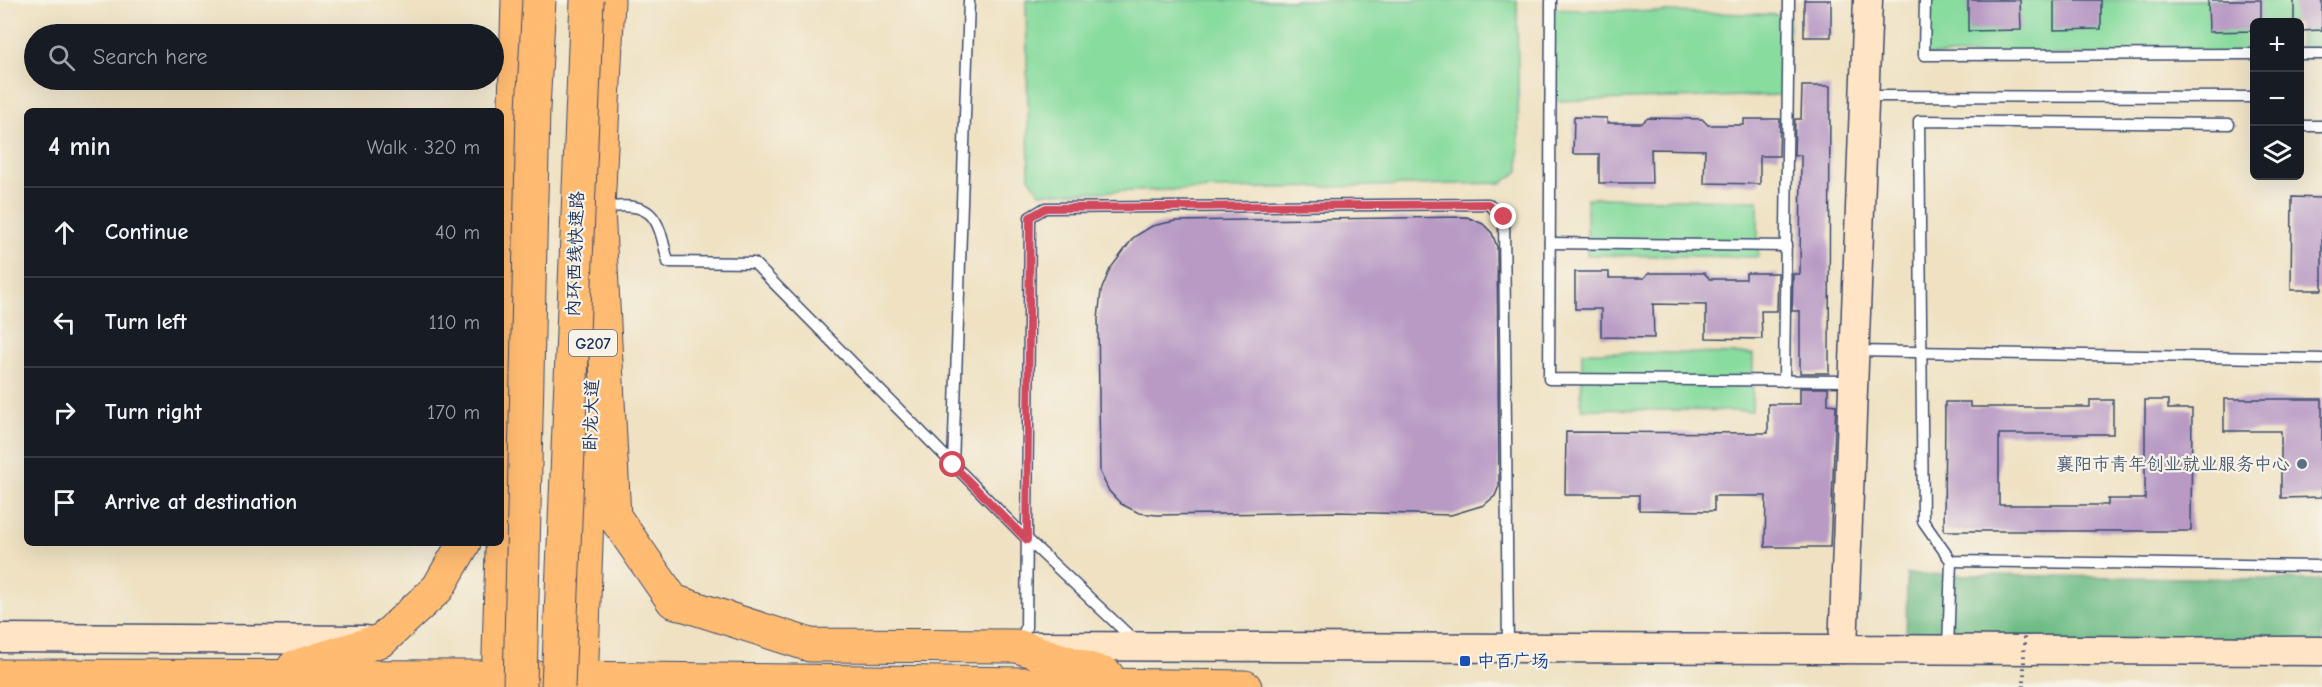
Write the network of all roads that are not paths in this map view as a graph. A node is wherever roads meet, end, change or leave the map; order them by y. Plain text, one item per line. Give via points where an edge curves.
1 (509, 0) edge
2 (518, 0) edge
3 (539, 0) edge
4 (587, 0) edge
5 (608, 0) edge
6 (617, 0) edge
7 (969, 0) edge
8 (1551, 0) edge
9 (1789, 0) edge
10 (1868, 0) edge
11 (1925, 0) edge
12 (2250, 54) edge
13 (2304, 54) edge
14 (2322, 54) edge
15 (1866, 96) junction
16 (2250, 97) edge
17 (602, 116) junction
18 (2229, 124) dead end
19 (2304, 126) edge
20 (2322, 126) edge
21 (512, 201) junction
22 (598, 209) junction
23 (1550, 243) junction
24 (1786, 246) junction
25 (504, 341) edge
26 (1855, 351) junction
27 (1921, 353) junction
28 (2322, 359) edge
29 (1784, 381) junction
30 (1854, 381) junction
31 (953, 465) junction
32 (1027, 540) junction
33 (462, 546) edge
34 (1951, 561) junction
35 (2322, 566) edge
36 (0, 638) edge
37 (382, 640) junction
38 (1017, 646) junction
39 (1141, 646) junction
40 (1508, 648) junction
41 (1843, 649) junction
42 (1948, 650) junction
43 (2322, 651) edge
44 (0, 676) edge
45 (263, 677) junction
46 (506, 684) edge
47 (573, 684) edge
48 (1139, 686) edge
49 (1245, 687) edge

1 - 21 highway
2 - 21 highway
3 - 46 highway, bridge
4 - 47 highway, 内环西线快速路, bridge
5 - 17 highway, 卧龙大道 / G207
6 - 17 highway
7 - 31 lane
8 - 23 lane
9 - 24 lane
10 - 15 street
11 - 12 lane via 1924,55
13 - 14 lane
15 - 16 lane
15 - 26 street
17 - 22 highway, 卧龙大道 / G207
18 - 27 lane via 1919,121
19 - 20 lane
21 - 25 highway
22 - 31 lane via 623,205 646,210 659,223 668,262 754,263
22 - 38 highway via 614,516 673,601 810,645
22 - 47 highway, 卧龙大道 / G207
23 - 24 lane
23 - 29 lane via 1549,379
24 - 29 lane
25 - 46 highway
26 - 27 lane
26 - 30 street
27 - 28 lane
27 - 34 lane via 1923,520
29 - 30 lane
30 - 41 street
31 - 32 lane
32 - 38 lane via 1026,628
32 - 39 lane
32 - 40 lane via 1030,217 1046,208 1488,204 1504,217
33 - 37 highway via 438,588
34 - 35 lane
34 - 42 lane
36 - 37 street
37 - 45 highway
38 - 39 street
38 - 48 highway
39 - 40 street
40 - 41 street
41 - 42 street
42 - 43 street
44 - 45 highway
45 - 46 highway
46 - 47 highway
47 - 48 highway
48 - 49 highway

